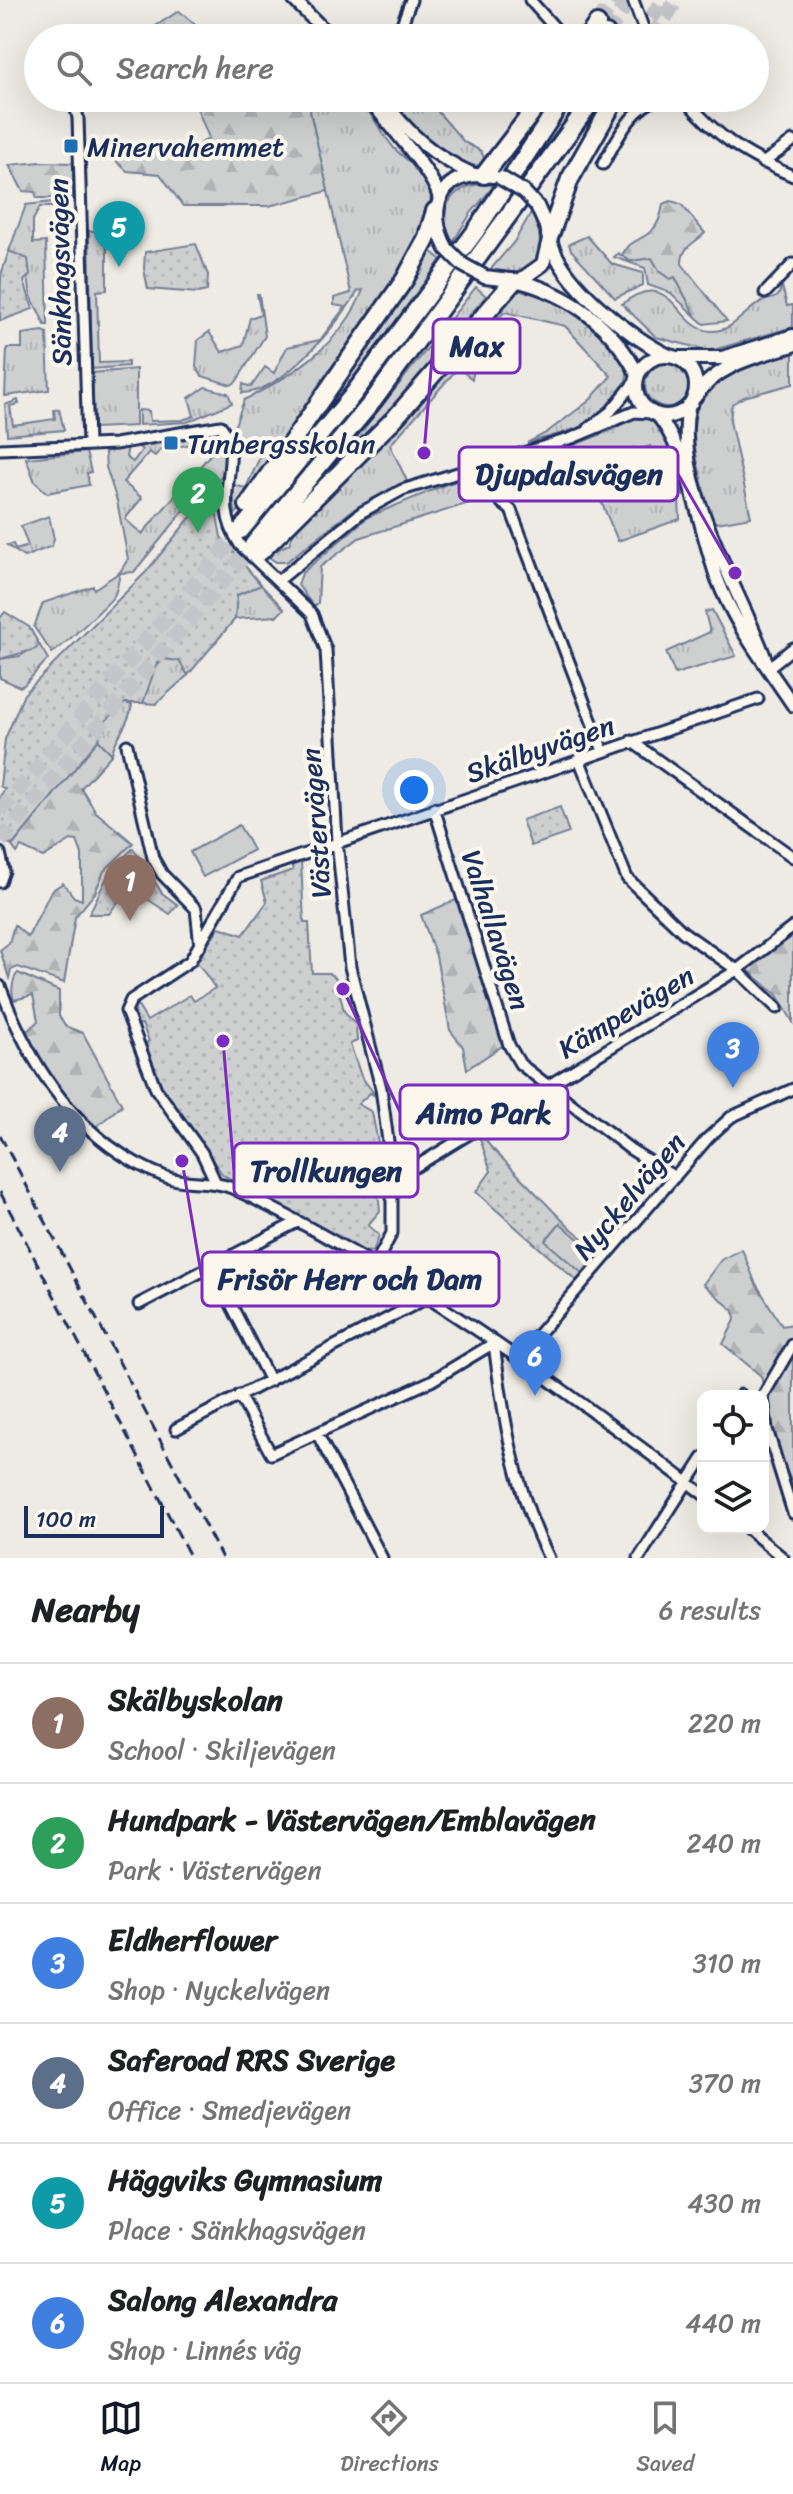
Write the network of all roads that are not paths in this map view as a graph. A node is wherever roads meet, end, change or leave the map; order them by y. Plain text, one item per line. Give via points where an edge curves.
1 (411, 0) edge
2 (530, 0) edge
3 (633, 0) edge
4 (294, 1) edge
5 (313, 24) edge
6 (318, 24) edge
7 (402, 24) edge
8 (551, 24) edge
9 (642, 24) edge
10 (76, 112) edge
11 (379, 112) edge
12 (393, 112) edge
13 (533, 112) edge
14 (555, 112) edge
15 (584, 112) edge
16 (608, 112) edge
17 (638, 112) edge
18 (696, 112) edge
19 (793, 141) edge
20 (763, 163) junction
21 (603, 164) dead end
22 (486, 176) junction
23 (793, 176) edge
24 (437, 204) junction
25 (550, 237) junction
26 (793, 264) edge
27 (516, 282) junction
28 (765, 293) dead end
29 (793, 336) edge
30 (793, 345) edge
31 (672, 357) junction
32 (637, 377) junction
33 (691, 403) junction
34 (654, 414) junction
35 (572, 438) junction
36 (88, 445) junction
37 (0, 449) edge
38 (502, 503) dead end
39 (278, 581) junction
40 (793, 648) edge
41 (768, 668) junction
42 (758, 699) dead end
43 (793, 705) edge
44 (631, 741) junction
45 (127, 745) dead end
46 (603, 751) junction
47 (579, 759) junction
48 (434, 808) junction
49 (337, 841) junction
50 (0, 853) edge
51 (793, 857) edge
52 (0, 882) edge
53 (793, 927) edge
54 (200, 946) junction
55 (737, 970) junction
56 (0, 986) edge
57 (777, 1008) dead end
58 (546, 1085) junction
59 (793, 1089) edge
60 (392, 1172) junction
61 (675, 1177) junction
62 (215, 1181) junction
63 (297, 1222) junction
64 (376, 1263) junction
65 (212, 1267) junction
66 (427, 1298) junction
67 (139, 1304) dead end
68 (494, 1343) junction
69 (793, 1344) edge
70 (518, 1358) junction
71 (270, 1381) junction
72 (766, 1390) edge
73 (239, 1395) junction
74 (176, 1429) dead end
75 (318, 1435) junction
76 (769, 1435) edge
77 (701, 1462) edge
78 (689, 1483) junction
79 (697, 1489) edge
80 (793, 1513) edge
81 (754, 1534) edge
82 (382, 1558) edge
83 (549, 1558) edge
84 (639, 1558) edge
85 (783, 1558) edge

1 - 7 street
2 - 8 street
3 - 9 street
4 - 5 street
4 - 6 street
10 - 36 street, Sänkhagsvägen
11 - 24 street via 433,177
12 - 22 street via 431,153
13 - 22 highway
14 - 24 highway via 475,232 352,396 239,526 405,279
15 - 27 highway via 373,401 256,548 395,418
16 - 25 highway via 570,179
17 - 21 street
18 - 20 street via 734,148
19 - 20 street
20 - 23 street
22 - 24 main road via 453,182
22 - 25 main road, bridge via 524,192 537,206
24 - 27 main road, bridge via 436,226 447,249 463,265 485,277
25 - 27 main road via 543,264
25 - 31 main road via 559,264 608,313 630,333
26 - 28 street
27 - 32 main road via 560,295 583,310 626,354
29 - 31 main road via 722,358
30 - 33 main road via 723,370
31 - 32 main road via 650,360
31 - 33 main road via 691,371
32 - 34 main road via 639,400
32 - 35 street via 611,411
33 - 34 main road via 671,416
33 - 41 street via 685,437 715,548
34 - 35 street via 634,412
34 - 41 street via 676,444 727,604
35 - 39 street via 402,490 362,512
36 - 37 street
36 - 39 street, Västervägen via 221,426 230,440 224,491 232,533
38 - 46 street via 511,510
39 - 49 street, Västervägen via 312,614 326,650
40 - 41 street
41 - 43 street
42 - 44 street, Skälbyvägen
44 - 46 street, Skälbyvägen
44 - 51 street
45 - 54 street via 153,858 196,909
46 - 47 street, Skälbyvägen
47 - 48 street, Skälbyvägen
47 - 55 street via 627,878 683,932
48 - 49 street, Skälbyvägen
48 - 58 street, Valhallavägen via 509,1045 520,1064
49 - 54 street, Skälbyvägen via 238,877
49 - 60 street, Västervägen via 350,967 381,1088
50 - 52 street
53 - 55 street, Kämpevägen
54 - 62 street, Skälbyvägen via 178,971 131,1000 126,1011 156,1089 202,1153
55 - 57 street
55 - 58 street, Kämpevägen
56 - 62 street via 43,1078 93,1134 170,1179
58 - 60 street, Kämpevägen via 415,1167
58 - 61 street, Valhallavägen
59 - 61 street, Nyckelvägen via 731,1117
60 - 64 street, Västervägen via 392,1233
61 - 70 street, Nyckelvägen
62 - 63 street
63 - 64 street
63 - 65 street
64 - 66 street
65 - 67 street
65 - 71 street
66 - 68 street
66 - 71 street
68 - 70 street
68 - 75 street via 431,1381
68 - 83 street via 521,1490
69 - 72 street
70 - 78 street
71 - 73 street
73 - 74 street
73 - 75 street via 271,1454
75 - 82 street
76 - 80 street
77 - 78 street
78 - 79 street
78 - 84 street
81 - 85 street

